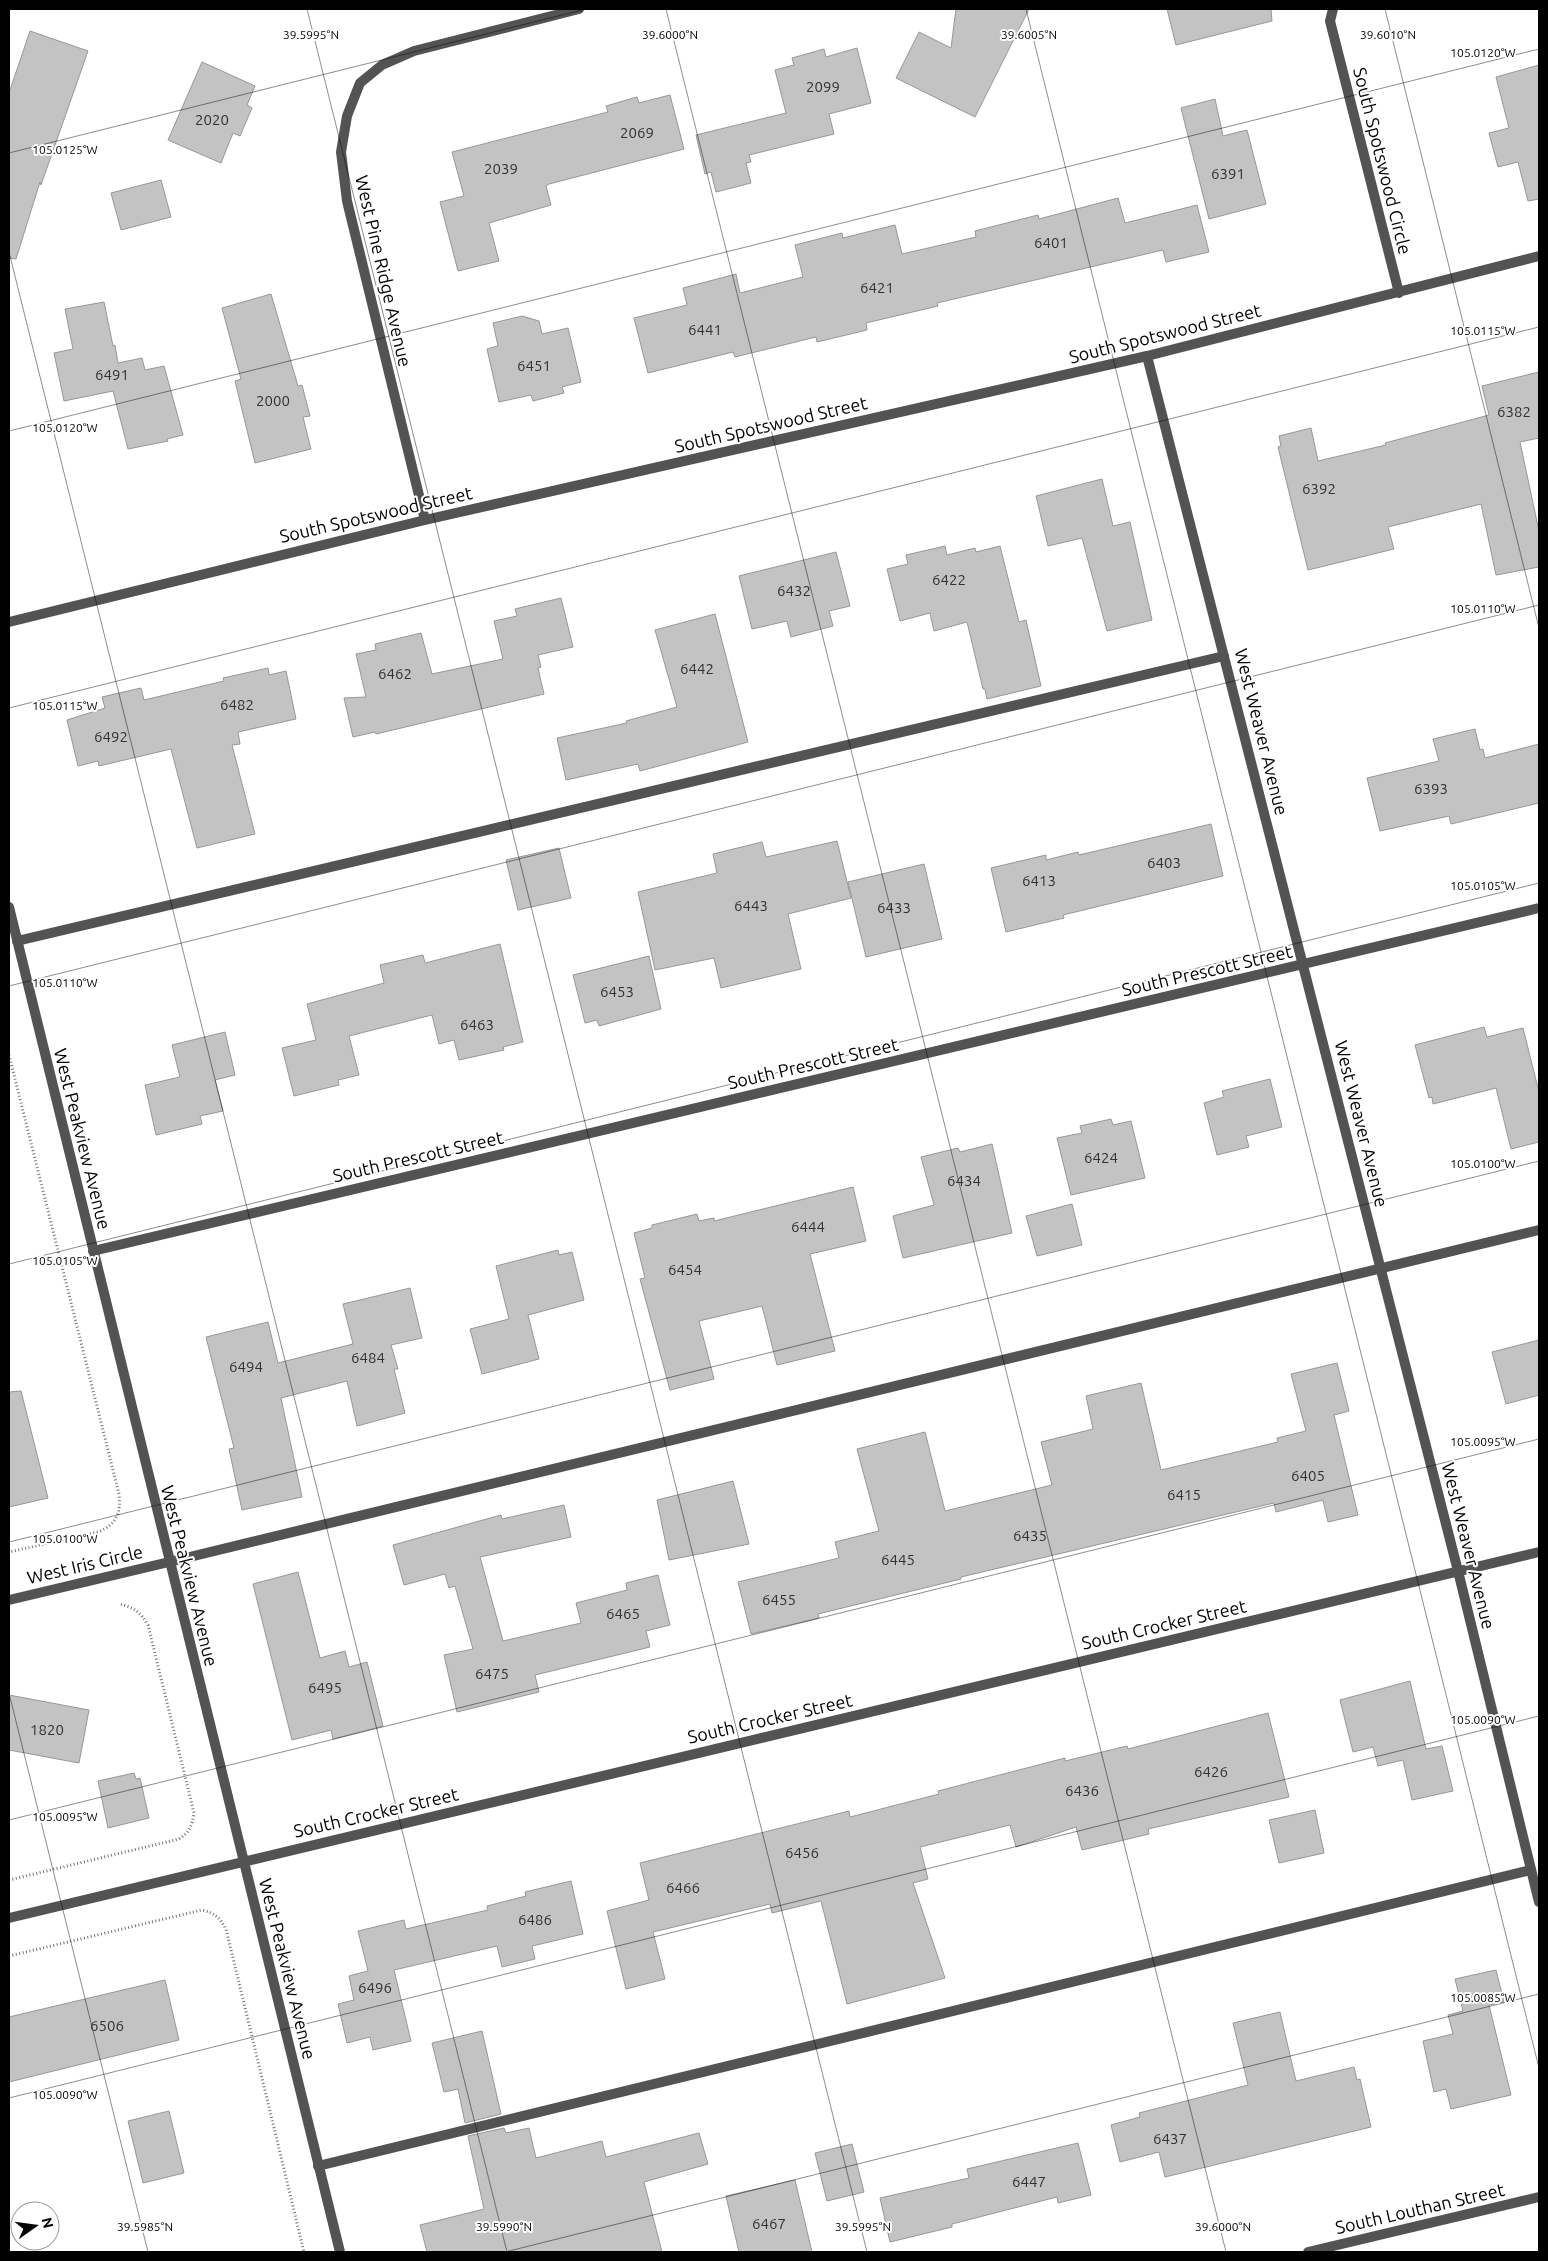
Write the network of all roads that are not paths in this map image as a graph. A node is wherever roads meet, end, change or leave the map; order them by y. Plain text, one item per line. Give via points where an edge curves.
1 (579, 9) edge
2 (1332, 9) edge
3 (1539, 256) edge
4 (1399, 293) junction
5 (1147, 356) junction
6 (425, 520) junction
7 (9, 622) edge
8 (1224, 656) junction
9 (9, 906) edge
10 (1539, 908) edge
11 (18, 942) junction
12 (1304, 965) junction
13 (1539, 1230) edge
14 (93, 1250) junction
15 (1381, 1268) junction
16 (1539, 1552) edge
17 (168, 1562) junction
18 (1458, 1571) junction
19 (9, 1600) edge
20 (244, 1862) junction
21 (1531, 1870) junction
22 (1539, 1902) edge
23 (9, 1918) edge
24 (318, 2166) junction
25 (1539, 2198) edge
26 (340, 2252) edge
27 (1308, 2252) edge

1 - 6 street, West Pine Ridge Avenue via 414,51 382,64 360,83 347,116 341,152 347,201
2 - 4 street, South Spotswood Circle via 1330,21
3 - 4 street, South Spotswood Street
4 - 5 street, South Spotswood Street
5 - 6 street, South Spotswood Street
5 - 8 street, West Weaver Avenue
6 - 7 street, South Spotswood Street
8 - 11 street
8 - 12 street, West Weaver Avenue
9 - 11 street, West Peakview Avenue
10 - 12 street, South Prescott Street
11 - 14 street, West Peakview Avenue
12 - 14 street, South Prescott Street
12 - 15 street, West Weaver Avenue
13 - 15 street, West Iris Circle
14 - 17 street, West Peakview Avenue
15 - 17 street, West Iris Circle
15 - 18 street, West Weaver Avenue
16 - 18 street, South Crocker Street
17 - 19 street, West Iris Circle
17 - 20 street, West Peakview Avenue
18 - 20 street, South Crocker Street
18 - 21 street, West Weaver Avenue
20 - 23 street, South Crocker Street
20 - 24 street, West Peakview Avenue
21 - 22 street, West Weaver Avenue
21 - 24 street
24 - 26 street, West Peakview Avenue
25 - 27 street, South Louthan Street

